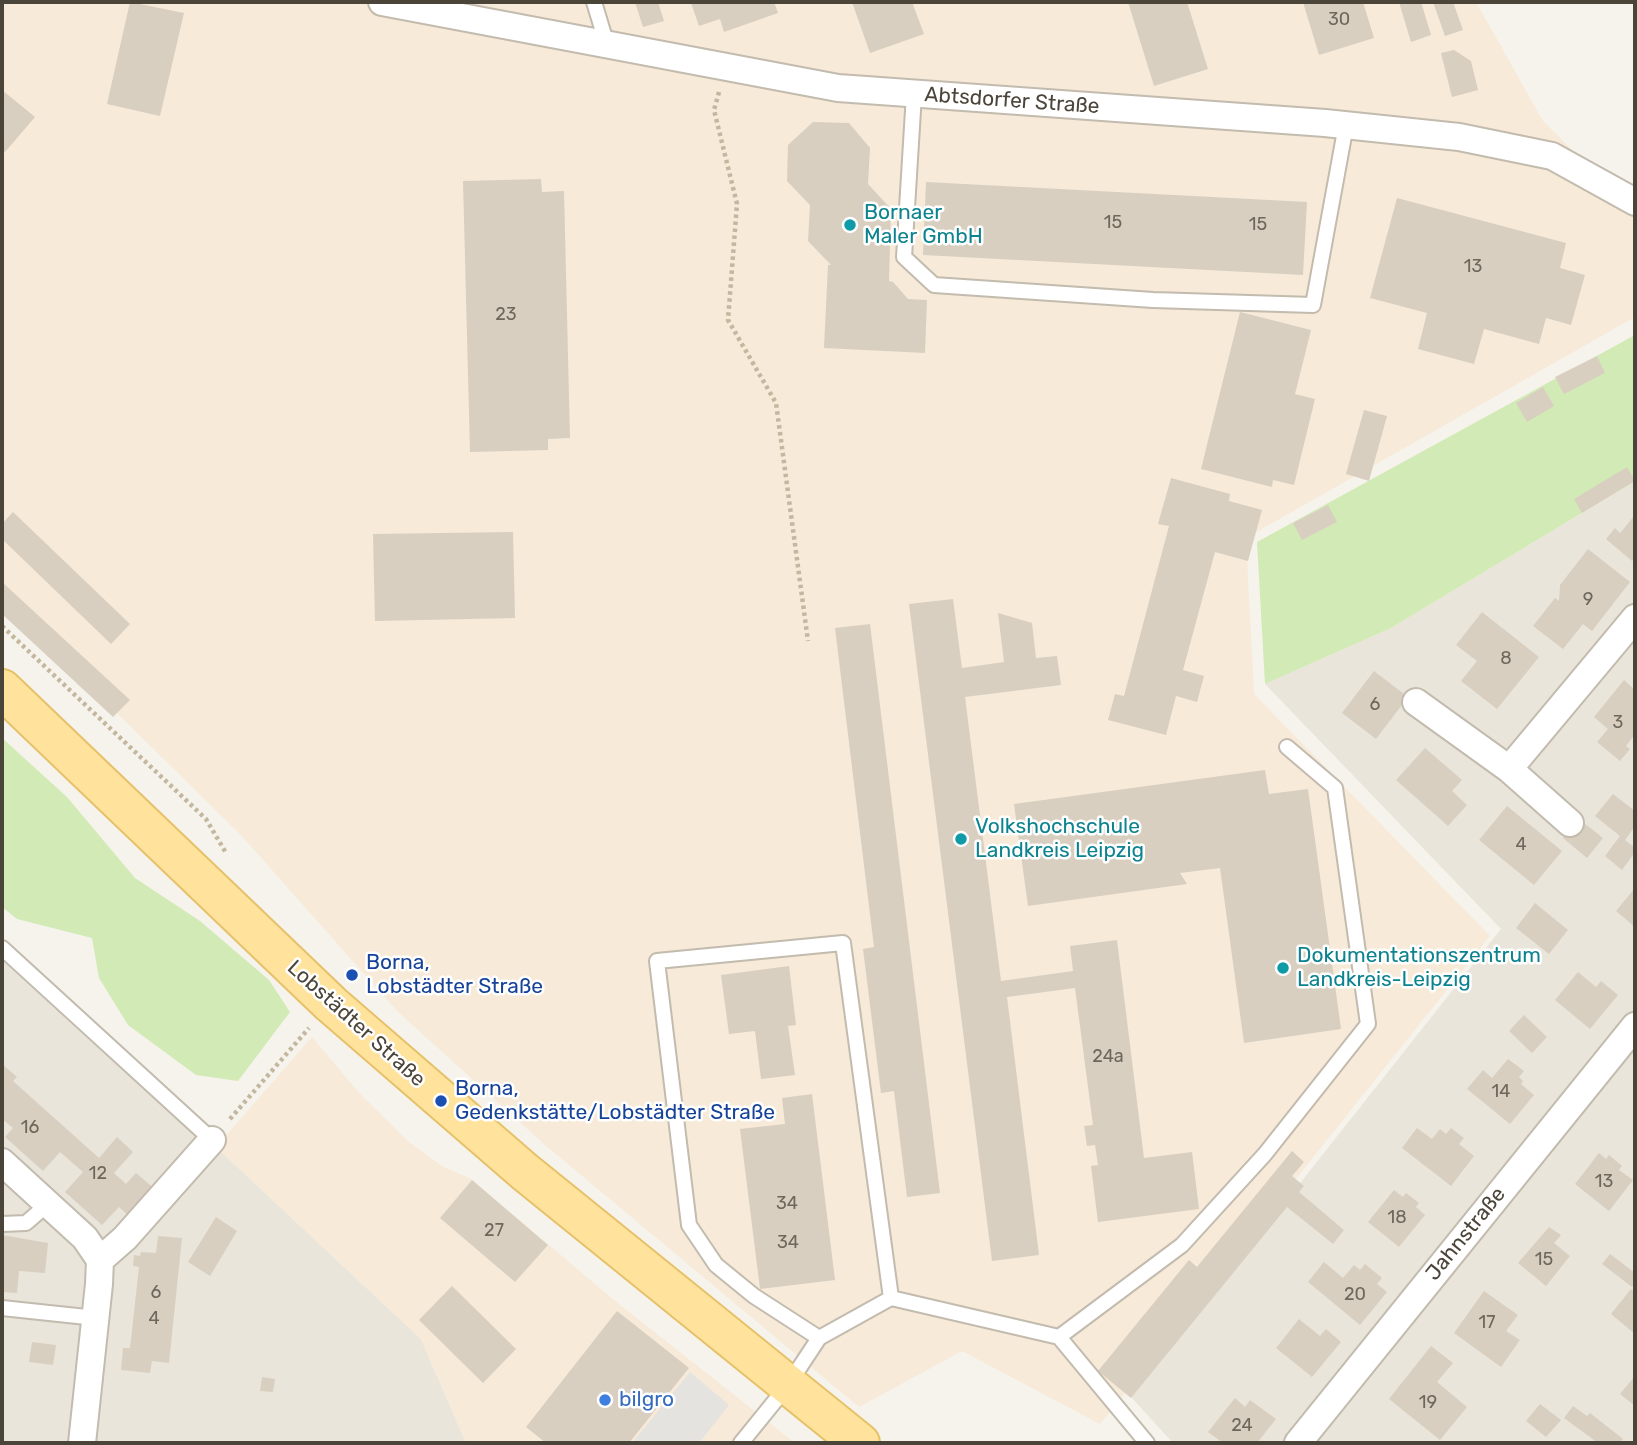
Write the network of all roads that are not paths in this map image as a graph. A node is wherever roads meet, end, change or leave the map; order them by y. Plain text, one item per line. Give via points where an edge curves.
1 (382, 2) edge
2 (594, 2) edge
3 (607, 45) junction
4 (914, 94) junction
5 (1346, 125) junction
6 (1635, 202) edge
7 (1635, 618) edge
8 (2, 689) edge
9 (1416, 702) dead end
10 (1287, 747) dead end
11 (1509, 769) junction
12 (1570, 823) dead end
13 (2, 948) edge
14 (1635, 1026) edge
15 (212, 1140) joint
16 (2, 1162) edge
17 (49, 1203) junction
18 (2, 1224) edge
19 (100, 1260) junction
20 (891, 1298) junction
21 (2, 1308) edge
22 (96, 1318) junction
23 (1059, 1337) junction
24 (819, 1338) junction
25 (788, 1385) junction
26 (82, 1443) edge
27 (741, 1443) edge
28 (860, 1443) edge
29 (1147, 1443) edge
30 (1298, 1443) edge

1 - 3 street, Abtsdorfer Straße
2 - 3 lane
3 - 4 street, Abtsdorfer Straße via 838,88
4 - 5 street, Abtsdorfer Straße
4 - 5 lane via 904,257 933,285 1314,305
5 - 6 street, Abtsdorfer Straße via 1459,137 1552,156
7 - 11 street
8 - 25 main road, Lobstädter Straße via 331,1004 525,1172
9 - 11 street
10 - 23 lane via 1335,788 1368,1024 1265,1154 1182,1245
11 - 12 street
13 - 15 lane
14 - 30 street, Jahnstraße
15 - 19 street
16 - 17 street
17 - 18 lane via 26,1223
17 - 19 street
19 - 22 street
20 - 23 lane
20 - 24 lane
20 - 24 lane via 843,943 657,961 689,1225 716,1265
21 - 22 lane
22 - 26 street
23 - 29 lane
24 - 25 lane
25 - 27 lane
25 - 28 main road, Lobstädter Straße

